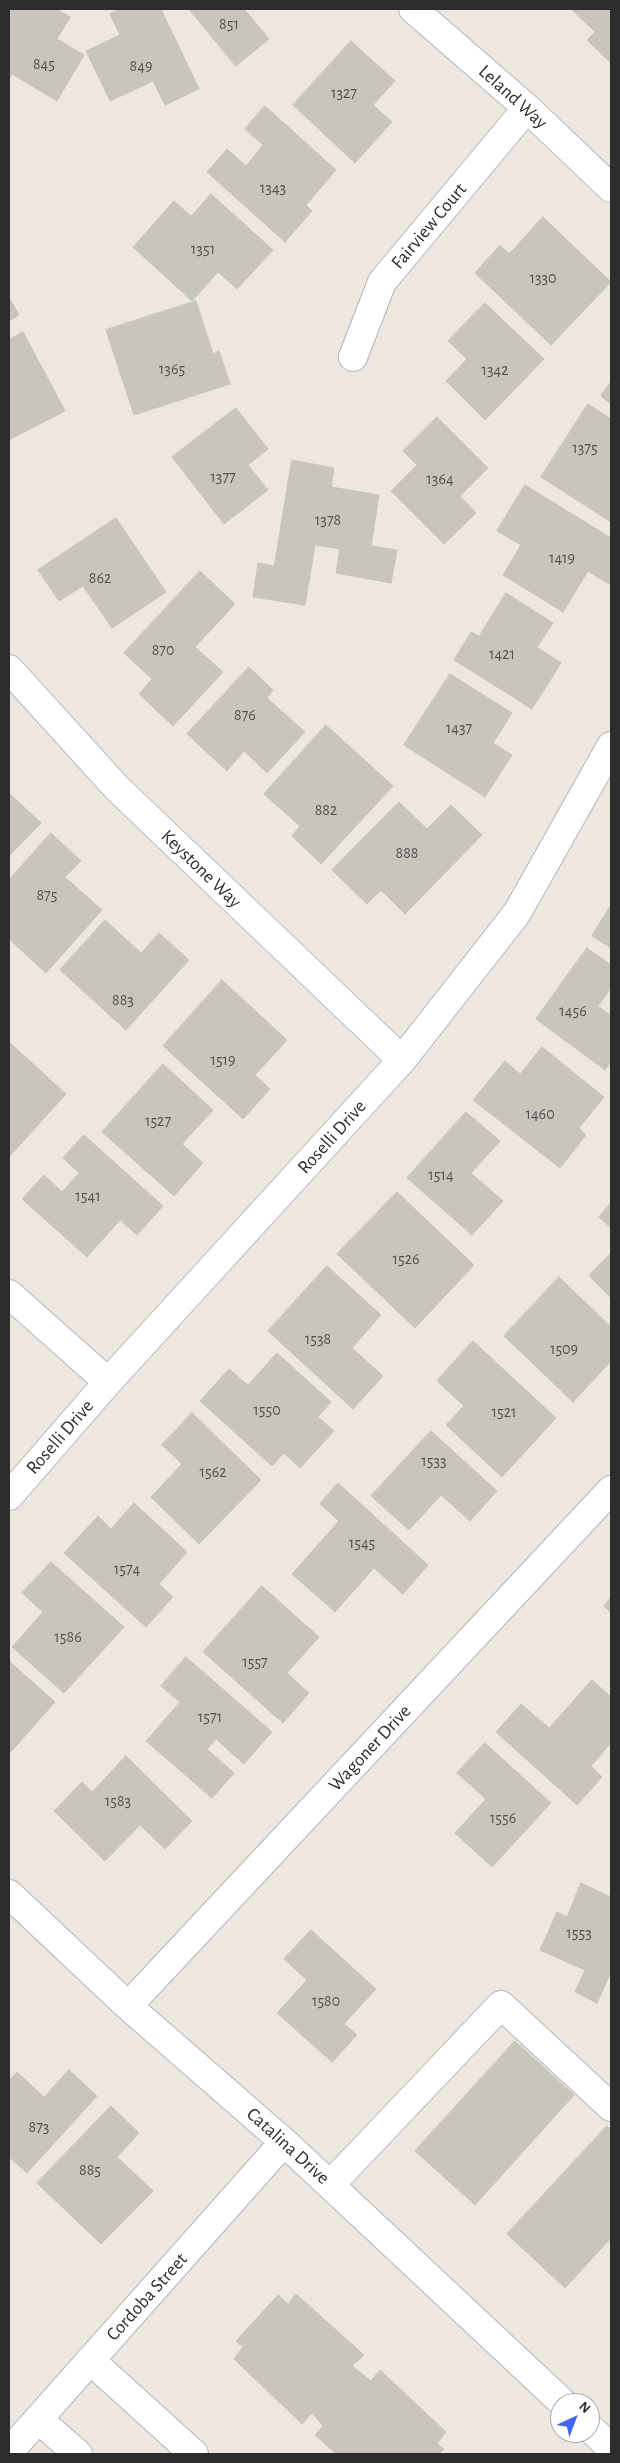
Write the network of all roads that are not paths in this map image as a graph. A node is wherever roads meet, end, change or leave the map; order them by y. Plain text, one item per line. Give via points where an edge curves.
1 (413, 9) edge
2 (527, 108) junction
3 (611, 188) edge
4 (353, 356) dead end
5 (9, 669) edge
6 (611, 746) edge
7 (402, 1060) junction
8 (9, 1294) edge
9 (108, 1382) junction
10 (611, 1490) edge
11 (9, 1496) edge
12 (9, 1894) edge
13 (128, 2006) junction
14 (611, 2107) edge
15 (284, 2142) junction
16 (330, 2185) junction
17 (90, 2360) junction
18 (552, 2393) edge
19 (38, 2419) junction
20 (600, 2438) edge
21 (611, 2448) edge
22 (9, 2452) edge
23 (78, 2454) edge
24 (194, 2454) edge

1 - 2 street, Leland Way
2 - 3 street, Leland Way
2 - 4 street, Fairview Court via 382,282
5 - 7 street, Keystone Way via 117,788
6 - 7 street, Roselli Drive via 517,913
7 - 9 street, Roselli Drive
8 - 9 street
9 - 11 street, Roselli Drive
10 - 13 street, Wagoner Drive
12 - 13 street, Catalina Drive
13 - 15 street, Catalina Drive
14 - 16 street via 501,2005
15 - 16 street, Catalina Drive
15 - 17 street, Cordoba Street
16 - 18 street, Catalina Drive
17 - 19 street, Cordoba Street
17 - 24 street
19 - 22 street, Cordoba Street
19 - 23 street
20 - 21 street

